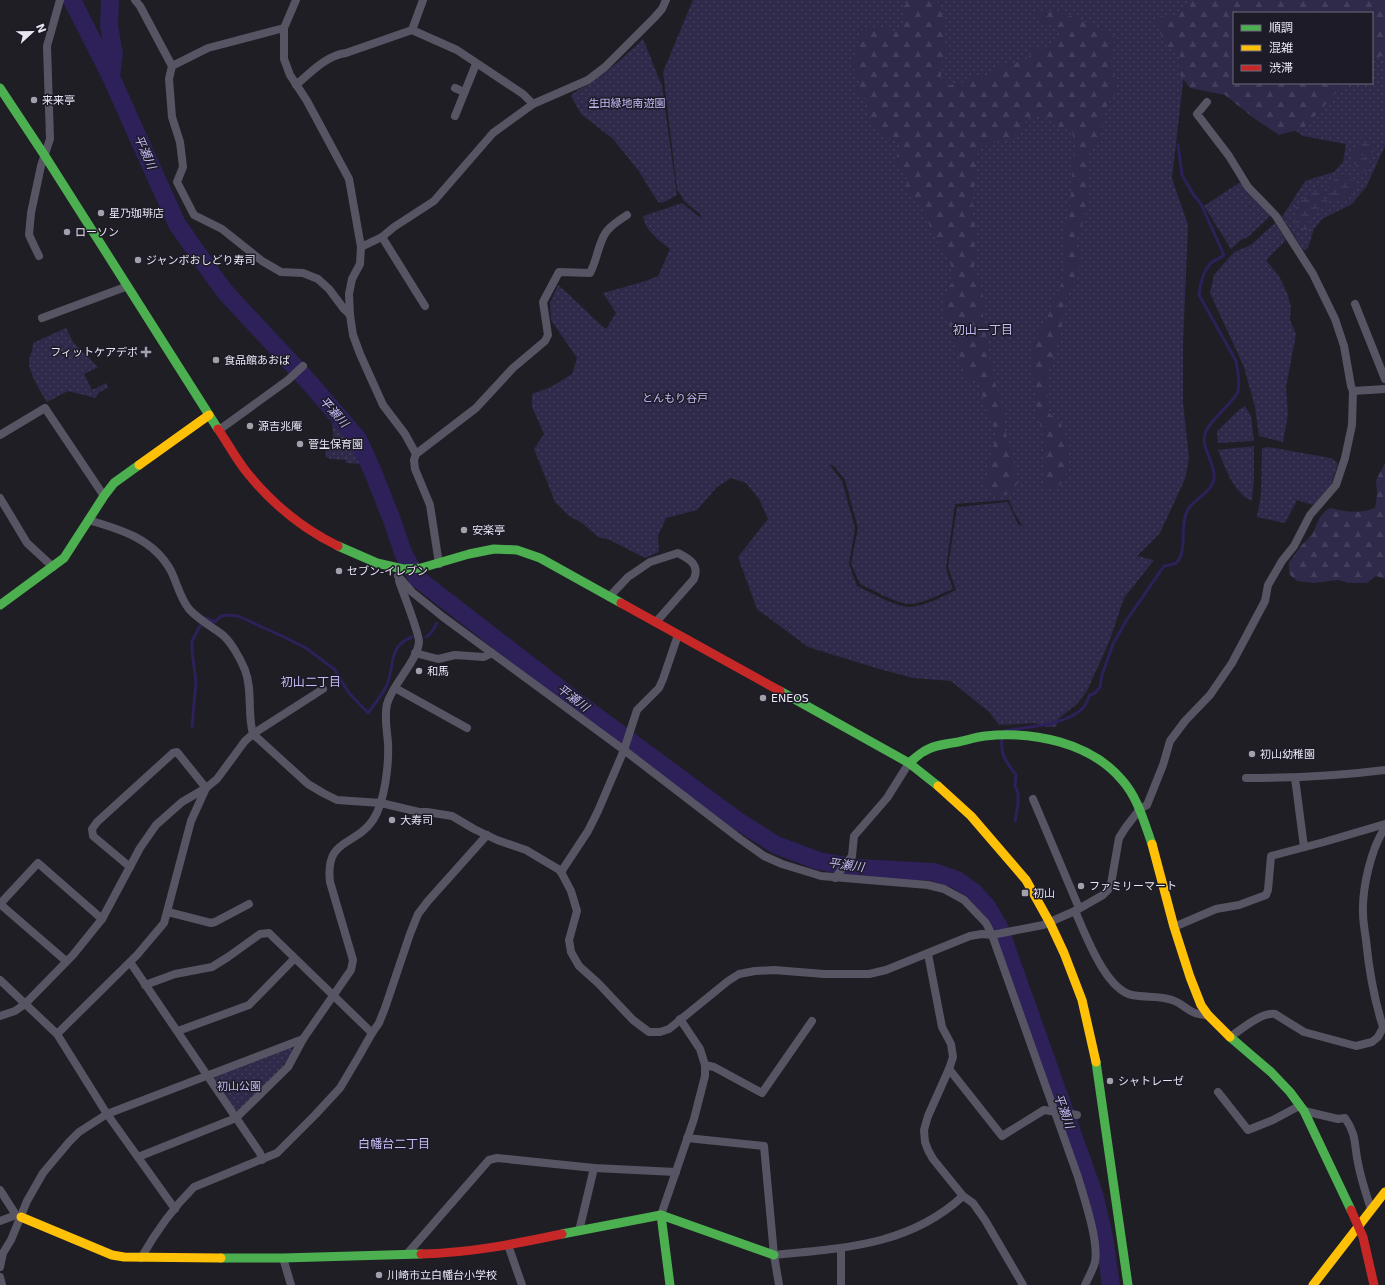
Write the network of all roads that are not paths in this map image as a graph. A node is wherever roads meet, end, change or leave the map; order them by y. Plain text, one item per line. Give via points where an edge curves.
1 (60, 0) edge
2 (135, 0) edge
3 (296, 0) edge
4 (423, 0) edge
5 (666, 0) edge
6 (284, 28) junction
7 (412, 30) junction
8 (476, 64) junction
9 (172, 66) junction
10 (296, 85) junction
11 (0, 88) edge
12 (454, 88) dead end
13 (464, 92) junction
14 (1207, 102) dead end
15 (533, 104) junction
16 (455, 116) dead end
17 (45, 156) junction
18 (627, 215) dead end
19 (382, 237) junction
20 (361, 247) junction
21 (39, 256) dead end
22 (128, 286) junction
23 (1355, 304) dead end
24 (425, 306) dead end
25 (350, 315) junction
26 (42, 318) dead end
27 (302, 367) dead end
28 (1385, 380) edge
29 (1385, 385) edge
30 (1385, 389) edge
31 (1353, 391) junction
32 (209, 415) junction
33 (219, 430) junction
34 (0, 435) edge
35 (416, 454) junction
36 (104, 496) junction
37 (0, 498) edge
38 (88, 520) junction
39 (439, 564) junction
40 (53, 567) junction
41 (397, 571) junction
42 (609, 597) junction
43 (0, 605) edge
44 (656, 622) junction
45 (678, 635) junction
46 (415, 653) junction
47 (492, 653) junction
48 (395, 688) junction
49 (324, 690) dead end
50 (467, 728) dead end
51 (252, 734) junction
52 (624, 748) junction
53 (909, 763) junction
54 (1385, 770) edge
55 (1246, 778) dead end
56 (1295, 778) junction
57 (206, 788) junction
58 (1033, 799) dead end
59 (381, 803) junction
60 (1140, 809) junction
61 (1385, 824) edge
62 (1385, 828) edge
63 (487, 835) junction
64 (1304, 847) junction
65 (130, 867) junction
66 (561, 872) junction
67 (835, 878) junction
68 (0, 904) edge
69 (249, 904) dead end
70 (1077, 909) junction
71 (168, 912) junction
72 (102, 919) junction
73 (1050, 923) junction
74 (1174, 927) junction
75 (992, 935) junction
76 (928, 954) junction
77 (294, 959) junction
78 (66, 961) junction
79 (130, 962) junction
80 (0, 980) edge
81 (145, 984) junction
82 (333, 997) junction
83 (25, 1004) junction
84 (1208, 1014) junction
85 (0, 1016) edge
86 (680, 1019) junction
87 (812, 1021) dead end
88 (1384, 1025) edge
89 (178, 1030) junction
90 (372, 1033) junction
91 (58, 1034) junction
92 (1230, 1037) junction
93 (303, 1039) junction
94 (705, 1065) junction
95 (949, 1070) junction
96 (206, 1075) junction
97 (1218, 1092) dead end
98 (1301, 1108) junction
99 (1055, 1110) junction
100 (107, 1114) junction
101 (1076, 1114) dead end
102 (236, 1118) junction
103 (687, 1138) junction
104 (138, 1157) junction
105 (262, 1160) junction
106 (594, 1168) junction
107 (676, 1172) junction
108 (0, 1190) edge
109 (1385, 1192) edge
110 (963, 1196) junction
111 (175, 1209) junction
112 (1371, 1209) junction
113 (661, 1215) junction
114 (18, 1216) junction
115 (0, 1221) edge
116 (1357, 1227) junction
117 (579, 1231) junction
118 (508, 1245) junction
119 (841, 1248) junction
120 (407, 1254) junction
121 (774, 1255) junction
122 (141, 1258) junction
123 (282, 1258) junction
124 (0, 1267) edge
125 (0, 1277) edge
126 (2, 1285) edge
127 (291, 1285) edge
128 (522, 1285) edge
129 (670, 1285) edge
130 (779, 1285) edge
131 (841, 1285) edge
132 (1023, 1285) edge
133 (1085, 1285) edge
134 (1128, 1285) edge
135 (1313, 1285) edge
136 (1374, 1285) edge

1 - 17 street via 47,46 50,139
2 - 9 street
3 - 6 street
4 - 7 street
5 - 15 street via 654,18 605,67 588,80
6 - 9 street via 208,48
6 - 10 street via 284,59
7 - 8 street via 457,50
7 - 10 street via 338,54
8 - 13 street
8 - 15 street via 523,94
9 - 25 street via 168,79 172,117 184,167 177,182 194,215 222,229 262,261 281,272 303,273 318,279
10 - 20 street via 349,179
11 - 17 street
12 - 13 street
13 - 16 street
14 - 31 street via 1197,114 1229,156 1248,187 1276,216 1324,295 1344,346
15 - 19 street via 493,133 434,201
17 - 21 street via 31,213 29,235
17 - 22 street
18 - 35 street via 610,227 602,238 590,272 559,272 543,302 548,335 545,341 513,368 476,408
19 - 20 street
19 - 24 street
20 - 25 street via 360,264 352,279 349,294
22 - 26 street
22 - 32 street
23 - 28 street
25 - 35 street via 360,354 383,405 405,434
27 - 33 street
29 - 30 street
30 - 31 street
31 - 60 street via 1352,425 1336,485 1310,515 1294,546 1282,561 1268,585 1264,601 1232,663 1210,695 1185,721 1170,742 1147,805
32 - 33 street
32 - 36 street via 114,483
33 - 41 street via 250,478 286,514 330,542 371,562
34 - 36 street via 45,408
35 - 39 street via 415,469 430,505
36 - 38 street
37 - 40 street via 27,543
38 - 40 street via 64,558
38 - 51 street via 125,531 157,551 167,564 188,608 222,633 229,642 249,684
39 - 41 street
39 - 42 street via 487,551 516,550 540,558
40 - 43 street
41 - 46 street via 419,641
41 - 47 street via 412,592
42 - 44 street
42 - 44 street via 628,577 650,562 678,553 690,560 696,573 694,579
44 - 45 street
45 - 52 street via 663,680 637,710
45 - 53 street
46 - 47 street via 438,659 455,655 484,657
46 - 48 street
47 - 52 street
48 - 50 street
48 - 59 street via 387,704 385,720 388,763
49 - 51 street
51 - 57 street via 217,779
51 - 59 street via 308,784 323,793 337,800
52 - 66 street via 588,831
52 - 67 street via 764,856 799,871
53 - 60 street via 924,751 935,747 985,736 1051,739 1090,754 1109,767 1123,781
53 - 67 street via 887,798 854,836 851,856
53 - 73 street via 971,816 999,847 1026,880
54 - 56 street
55 - 56 street
56 - 64 street
57 - 65 street via 182,802 156,825
57 - 65 street via 177,752 173,753 97,822 92,829 92,836
57 - 71 street via 191,821
58 - 70 street
59 - 63 street via 419,812 452,816
59 - 82 street via 373,820 361,832 343,843 332,856 328,870 353,960 351,970
60 - 70 street via 1119,838 1108,890
60 - 74 street
61 - 64 street
62 - 88 street via 1374,848 1369,865 1362,913 1376,1003
63 - 66 street via 526,850
63 - 90 street via 418,914 386,1008
64 - 74 street via 1271,856 1266,896 1216,909
65 - 72 street
66 - 86 street via 571,890 577,911 569,940 571,952 579,966 633,1020 649,1032 668,1029
67 - 75 street via 928,885 944,889 964,900 986,923
68 - 72 street via 38,863
68 - 78 street
69 - 71 street via 211,923
70 - 73 street
70 - 84 street via 1099,962 1118,987 1131,995 1172,1000 1197,1015
71 - 79 street via 164,923
72 - 78 street
73 - 75 street
73 - 134 street via 1082,1000 1093,1046
74 - 84 street via 1192,983 1201,1005
75 - 76 street via 970,936
75 - 99 street
76 - 86 street via 869,974 755,970 739,974
76 - 95 street via 942,1027 951,1044 953,1057
77 - 81 street via 269,933 260,934 212,967 175,974
77 - 82 street
77 - 89 street via 250,1006
78 - 83 street
79 - 81 street
79 - 91 street
80 - 83 street
81 - 89 street
82 - 90 street
82 - 93 street
83 - 85 street
83 - 91 street
84 - 92 street
86 - 94 street via 700,1049
87 - 94 street via 762,1093 714,1067
88 - 92 street via 1378,1037 1372,1042 1356,1046 1304,1032 1271,1013 1262,1015
89 - 96 street
90 - 105 street via 336,1092 277,1153
91 - 100 street
92 - 98 street via 1271,1072
93 - 96 street
93 - 102 street via 288,1067
94 - 103 street via 694,1119
95 - 99 street via 1002,1136 1044,1110
95 - 110 street via 928,1116 924,1130 925,1142 933,1159
96 - 100 street
96 - 102 street
97 - 98 street via 1248,1130
98 - 112 street via 1338,1119 1345,1118 1354,1136 1361,1179
98 - 116 street
99 - 101 street
99 - 133 street via 1078,1177 1096,1247 1095,1262
100 - 104 street
100 - 114 street via 78,1132 42,1173
102 - 104 street
102 - 105 street
103 - 107 street
103 - 121 street via 764,1146
104 - 111 street
105 - 111 street via 194,1187
106 - 107 street
106 - 117 street
106 - 120 street via 497,1158 489,1160
107 - 113 street
108 - 114 street
109 - 112 street
110 - 119 street via 948,1210 908,1232
110 - 132 street via 973,1203 985,1220
111 - 122 street
112 - 116 street
113 - 117 street
113 - 121 street
113 - 129 street
114 - 115 street
114 - 122 street via 112,1255
114 - 124 street
116 - 135 street
116 - 136 street via 1363,1237
117 - 118 street
118 - 120 street via 452,1253
118 - 128 street
119 - 121 street
119 - 131 street
120 - 123 street
121 - 130 street
122 - 123 street
123 - 127 street
125 - 126 street

